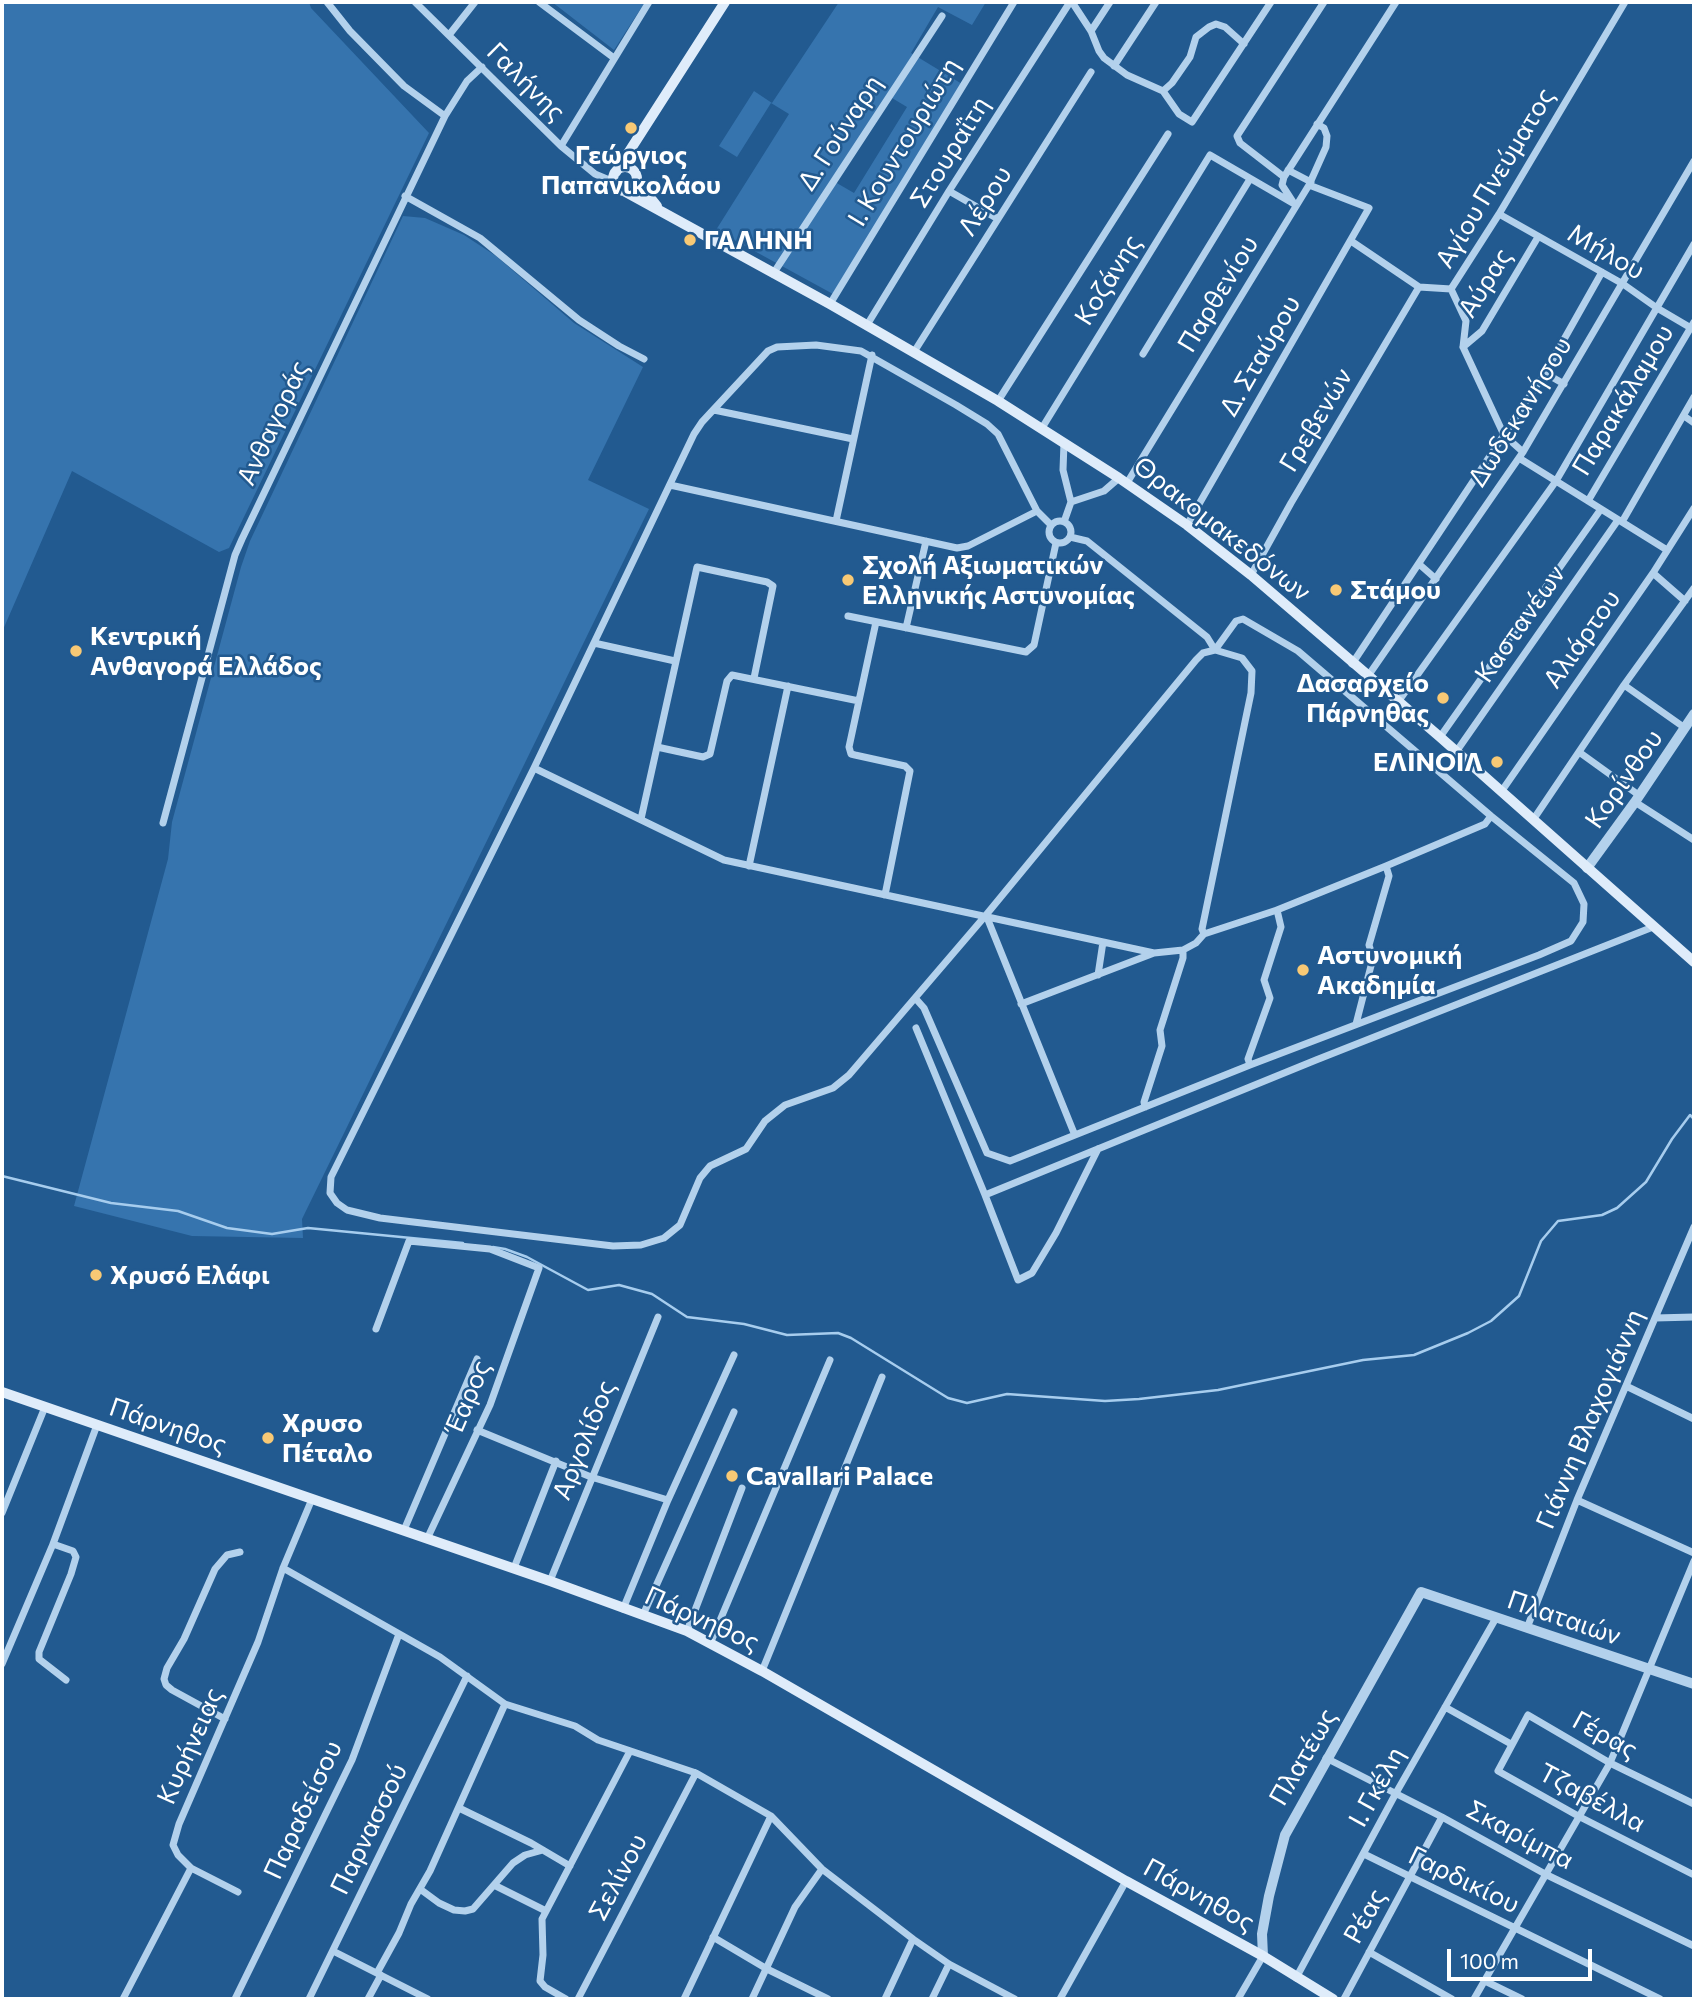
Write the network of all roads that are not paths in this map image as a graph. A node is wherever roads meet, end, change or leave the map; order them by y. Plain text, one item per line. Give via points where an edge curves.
1 (327, 2) edge
2 (415, 2) edge
3 (475, 2) edge
4 (539, 2) edge
5 (649, 2) edge
6 (725, 2) edge
7 (1014, 2) edge
8 (1071, 2) edge
9 (1110, 2) edge
10 (1156, 2) edge
11 (1271, 2) edge
12 (1324, 2) edge
13 (1396, 2) edge
14 (1625, 2) edge
15 (942, 16) dead end
16 (1091, 31) junction
17 (449, 35) junction
18 (1244, 44) junction
19 (614, 58) junction
20 (1114, 66) junction
21 (482, 67) junction
22 (1091, 72) dead end
23 (1163, 91) junction
24 (444, 116) junction
25 (1318, 124) junction
26 (1168, 134) dead end
27 (635, 142) junction
28 (561, 146) junction
29 (1694, 161) edge
30 (1286, 173) junction
31 (635, 176) junction
32 (615, 177) junction
33 (1250, 179) junction
34 (1310, 183) junction
35 (624, 191) junction
36 (949, 191) junction
37 (405, 196) junction
38 (1296, 205) junction
39 (664, 212) junction
40 (1499, 214) junction
41 (998, 219) junction
42 (1538, 237) junction
43 (1351, 241) junction
44 (1694, 244) edge
45 (1602, 272) junction
46 (773, 274) junction
47 (1623, 284) junction
48 (1419, 287) junction
49 (1451, 289) junction
50 (830, 304) junction
51 (1657, 308) junction
52 (1693, 324) edge
53 (867, 325) junction
54 (1463, 347) junction
55 (914, 352) junction
56 (1143, 354) dead end
57 (872, 355) junction
58 (644, 359) dead end
59 (1545, 373) junction
60 (1564, 384) junction
61 (1694, 397) edge
62 (998, 401) junction
63 (713, 410) junction
64 (1684, 416) junction
65 (1694, 423) edge
66 (1042, 428) junction
67 (1504, 435) junction
68 (853, 439) junction
69 (1064, 442) junction
70 (1521, 455) junction
71 (1123, 480) junction
72 (1556, 481) junction
73 (670, 485) junction
74 (1588, 500) junction
75 (1071, 502) junction
76 (1694, 508) edge
77 (1601, 509) junction
78 (1037, 511) junction
79 (836, 521) junction
80 (1620, 521) junction
81 (1064, 522) junction
82 (1051, 525) junction
83 (1187, 525) junction
84 (1070, 537) junction
85 (926, 541) junction
86 (1056, 543) junction
87 (1667, 550) junction
88 (1419, 564) junction
89 (1653, 573) junction
90 (1251, 575) junction
91 (1436, 579) junction
92 (1694, 588) edge
93 (1685, 601) junction
94 (848, 616) dead end
95 (876, 622) junction
96 (906, 628) junction
97 (594, 643) junction
98 (1215, 649) junction
99 (675, 661) junction
100 (1352, 664) junction
101 (1367, 677) junction
102 (754, 678) junction
103 (788, 685) junction
104 (1624, 685) junction
105 (859, 701) junction
106 (1398, 702) junction
107 (1694, 714) edge
108 (1685, 728) junction
109 (1440, 737) junction
110 (657, 747) junction
111 (1456, 752) junction
112 (1579, 752) junction
113 (534, 768) junction
114 (1501, 792) junction
115 (1638, 799) junction
116 (1491, 816) junction
117 (641, 819) junction
118 (1533, 820) junction
119 (163, 823) dead end
120 (1694, 841) edge
121 (749, 866) junction
122 (1386, 866) junction
123 (1587, 867) junction
124 (885, 895) junction
125 (1277, 910) junction
126 (986, 915) junction
127 (1653, 927) junction
128 (1203, 934) junction
129 (1103, 942) junction
130 (1183, 950) junction
131 (1154, 953) junction
132 (1694, 962) edge
133 (1098, 975) junction
134 (916, 999) junction
135 (1021, 1004) junction
136 (1356, 1024) junction
137 (916, 1028) dead end
138 (1250, 1065) junction
139 (1145, 1107) junction
140 (1074, 1133) junction
141 (1098, 1149) junction
142 (985, 1195) junction
143 (1694, 1227) edge
144 (658, 1317) dead end
145 (1694, 1317) edge
146 (1655, 1318) junction
147 (376, 1329) dead end
148 (734, 1355) dead end
149 (477, 1359) dead end
150 (830, 1360) dead end
151 (882, 1377) dead end
152 (1626, 1386) junction
153 (2, 1392) edge
154 (45, 1407) junction
155 (734, 1412) dead end
156 (1694, 1419) edge
157 (97, 1425) junction
158 (477, 1430) junction
159 (556, 1461) junction
160 (591, 1476) junction
161 (742, 1488) dead end
162 (312, 1499) junction
163 (668, 1500) junction
164 (1577, 1500) junction
165 (2, 1513) edge
166 (404, 1530) junction
167 (427, 1539) junction
168 (52, 1544) junction
169 (240, 1552) dead end
170 (1694, 1553) edge
171 (1694, 1561) edge
172 (284, 1568) junction
173 (514, 1568) junction
174 (550, 1581) junction
175 (1421, 1592) joint
176 (623, 1609) junction
177 (643, 1615) junction
178 (1496, 1618) junction
179 (1527, 1628) junction
180 (687, 1631) junction
181 (399, 1634) junction
182 (710, 1643) junction
183 (2, 1664) edge
184 (1649, 1669) junction
185 (762, 1671) junction
186 (467, 1676) junction
187 (66, 1680) dead end
188 (1694, 1684) edge
189 (505, 1704) junction
190 (1445, 1707) junction
191 (225, 1719) junction
192 (1511, 1744) junction
193 (630, 1751) junction
194 (1326, 1758) junction
195 (1610, 1763) junction
196 (696, 1773) junction
197 (1396, 1793) junction
198 (1694, 1804) edge
199 (458, 1808) junction
200 (771, 1816) junction
201 (1442, 1816) junction
202 (1580, 1817) junction
203 (543, 1850) junction
204 (1364, 1854) junction
205 (570, 1866) junction
206 (191, 1868) junction
207 (822, 1869) junction
208 (1547, 1875) junction
209 (1694, 1875) edge
210 (1411, 1877) junction
211 (1126, 1881) junction
212 (494, 1885) junction
213 (420, 1889) junction
214 (238, 1892) dead end
215 (546, 1911) junction
216 (1516, 1929) junction
217 (713, 1937) junction
218 (913, 1939) junction
219 (1694, 1947) edge
220 (333, 1951) junction
221 (1369, 1952) junction
222 (1263, 1956) junction
223 (950, 1964) junction
224 (767, 1969) junction
225 (379, 1974) junction
226 (1296, 1978) junction
227 (1485, 1981) junction
228 (1318, 1996) edge
229 (122, 1999) edge
230 (234, 1999) edge
231 (309, 1999) edge
232 (368, 1999) edge
233 (428, 1999) edge
234 (566, 1999) edge
235 (578, 1999) edge
236 (684, 1999) edge
237 (752, 1999) edge
238 (828, 1999) edge
239 (885, 1999) edge
240 (932, 1999) edge
241 (1015, 1999) edge
242 (1060, 1999) edge
243 (1238, 1999) edge
244 (1333, 1999) edge
245 (1344, 1999) edge
246 (1452, 1999) edge
247 (1474, 1999) edge
248 (1522, 1999) edge
249 (1660, 1999) edge

1 - 24 street via 404,86
2 - 17 street, Γαλήνης
3 - 17 street
4 - 19 street
5 - 19 street
6 - 27 main road
7 - 50 street, Ι. Κουντουριώτη
8 - 16 street
8 - 36 street, Στουραΐτη
9 - 16 street
10 - 20 street
11 - 18 street
12 - 30 street via 1237,139
13 - 25 street
14 - 40 street, Αγίου Πνεύματος
15 - 46 street, Δ. Γούναρη
16 - 20 street via 1099,51
17 - 21 street, Γαλήνης
18 - 23 street via 1225,27 1209,27 1196,37 1190,57
18 - 23 street via 1192,122 1178,114
19 - 28 street
20 - 23 street
21 - 24 street, Ανθαγοράς
21 - 28 street, Γαλήνης
22 - 41 street, Λέρου
24 - 37 street, Ανθαγοράς
25 - 30 street
25 - 34 street, Παρθενίου via 1327,136 1326,147
26 - 62 street
27 - 31 main road
27 - 32 main road
28 - 32 street, Γαλήνης via 600,177
29 - 47 street, Δωδεκανήσου
30 - 34 street
30 - 38 street via 1282,185
31 - 32 main road via 622,168
31 - 35 main road via 631,190
31 - 39 main road, Θρακομακεδόνων via 649,199
32 - 35 main road, Θρακομακεδόνων via 618,189
33 - 38 street
33 - 56 street
33 - 66 street, Κοζάνης via 1210,155
34 - 38 street, Παρθενίου
34 - 43 street, Δ. Σταύρου via 1369,208
35 - 39 main road, Θρακομακεδόνων
36 - 41 street
36 - 53 street, Στουραΐτη
37 - 58 street via 480,238 579,320
37 - 119 street, Ανθαγοράς via 235,555
38 - 71 street, Παρθενίου
39 - 46 main road, Θρακομακεδόνων
40 - 42 street, Μήλου
40 - 49 street, Αγίου Πνεύματος
41 - 55 street, Λέρου
42 - 45 street, Μήλου
42 - 54 street, Αύρας via 1482,331
43 - 48 street
43 - 83 street, Δ. Σταύρου
44 - 51 street
45 - 47 street, Μήλου
45 - 59 street, Δωδεκανήσου
46 - 50 main road, Θρακομακεδόνων
47 - 51 street, Μήλου
47 - 60 street, Δωδεκανήσου
48 - 49 street
48 - 90 street, Γρεβενών
49 - 54 street, Αγίου Πνεύματος via 1465,321
50 - 53 main road, Θρακομακεδόνων
51 - 52 street, Μήλου
51 - 72 street
52 - 74 street, Παρακάλαμου
53 - 55 main road, Θρακομακεδόνων
54 - 67 street, Αγίου Πνεύματος
55 - 62 main road, Θρακομακεδόνων
57 - 63 street via 827,345 772,349
57 - 68 street
57 - 78 street via 993,429
59 - 60 street
59 - 67 street, Δωδεκανήσου
60 - 70 street, Δωδεκανήσου
61 - 64 street, Καστανέων
62 - 66 main road, Θρακομακεδόνων
63 - 68 street
63 - 73 street via 698,427
64 - 65 street
64 - 80 street, Καστανέων
66 - 69 main road, Θρακομακεδόνων
67 - 70 street, Αγίου Πνεύματος
67 - 88 street, Δωδεκανήσου
68 - 79 street
69 - 71 main road, Θρακομακεδόνων
69 - 75 street via 1063,470
70 - 72 street, Αγίου Πνεύματος
70 - 91 street, Δωδεκανήσου
71 - 75 street
71 - 83 main road, Θρακομακεδόνων
72 - 74 street, Αγίου Πνεύματος
72 - 106 street
73 - 79 street
73 - 97 street
74 - 77 street, Αγίου Πνεύματος
75 - 81 street
76 - 87 street, Αλιάρτου
77 - 80 street, Αγίου Πνεύματος
77 - 109 street
78 - 82 street
78 - 85 street via 968,546
79 - 85 street
80 - 87 street, Αγίου Πνεύματος
80 - 111 street, Καστανέων
81 - 82 street
81 - 84 street
82 - 86 street via 1049,535
83 - 90 main road, Θρακομακεδόνων
84 - 86 street
84 - 98 street via 1087,541 1207,637
85 - 96 street
86 - 96 street via 1034,645 1026,652
87 - 89 street, Αλιάρτου
88 - 91 street
88 - 100 street, Δωδεκανήσου
89 - 93 street
89 - 114 street, Αλιάρτου
90 - 100 main road, Θρακομακεδόνων
91 - 101 street, Δωδεκανήσου
92 - 93 street
93 - 104 street
94 - 95 street
95 - 96 street
95 - 105 street
97 - 99 street
97 - 113 street
98 - 116 street via 1236,621 1243,619 1298,651
98 - 126 street via 1196,660
98 - 128 street via 1241,658 1252,671
99 - 102 street via 697,567 730,574 773,586
99 - 110 street
100 - 101 main road, Θρακομακεδόνων
101 - 106 main road, Θρακομακεδόνων
102 - 103 street
102 - 110 street via 729,677 706,757
103 - 105 street
103 - 121 street
104 - 108 street
104 - 112 street
105 - 124 street via 849,747 852,754 911,771
106 - 109 main road, Θρακομακεδόνων
107 - 108 street, Κορίνθου
108 - 115 street, Κορίνθου
109 - 111 main road, Θρακομακεδόνων
110 - 117 street
111 - 114 main road, Θρακομακεδόνων
112 - 115 street
112 - 118 street
113 - 117 street
113 - 134 street via 331,1177 330,1193 342,1207 380,1218 613,1246 664,1238 680,1225 704,1171 746,1150 765,1121 785,1105 833,1088
114 - 118 main road, Θρακομακεδόνων
115 - 120 street
115 - 123 street, Κορίνθου
116 - 122 street via 1485,824
116 - 136 street via 1574,883 1584,904 1583,922 1571,941
117 - 121 street via 724,860
118 - 123 main road, Θρακομακεδόνων
121 - 124 street
122 - 125 street
122 - 136 street via 1389,876 1368,945 1373,958
123 - 127 main road, Θρακομακεδόνων
124 - 126 street
125 - 128 street
125 - 138 street via 1281,927 1264,980 1270,998 1248,1059
126 - 129 street
126 - 134 street
126 - 135 street
127 - 132 main road, Θρακομακεδόνων
127 - 141 street
128 - 130 street
129 - 131 street
129 - 133 street
130 - 131 street
130 - 139 street via 1160,1030 1162,1046
131 - 133 street
133 - 135 street
134 - 140 street via 987,1153 1010,1161
135 - 140 street
136 - 138 street
137 - 142 street
138 - 139 street
139 - 140 street
141 - 142 street
141 - 142 street via 1032,1273 1018,1280
143 - 146 street, Γιάννη Βλαχογιάννη
144 - 160 street, Αργολίδος
145 - 146 street
146 - 152 street, Γιάννη Βλαχογιάννη
147 - 158 street, Έαρος via 410,1241 490,1249 539,1268
148 - 163 street
149 - 166 street
150 - 182 street
151 - 185 street
152 - 156 street
152 - 164 street, Γιάννη Βλαχογιάννη
153 - 154 main road, Πάρνηθος
154 - 157 main road, Πάρνηθος
154 - 165 street
155 - 177 street
157 - 162 main road, Πάρνηθος
157 - 168 street
158 - 159 street
158 - 167 street, Έαρος
159 - 160 street
159 - 173 street
160 - 163 street
160 - 174 street, Αργολίδος
161 - 180 street
162 - 166 main road, Πάρνηθος
162 - 172 street, Κυρήνειας
163 - 176 street
164 - 170 street
164 - 179 street, Γιάννη Βλαχογιάννη
166 - 167 main road, Πάρνηθος
167 - 173 main road, Πάρνηθος
168 - 183 street
168 - 187 street via 73,1551 76,1557 39,1658
169 - 191 street via 227,1555 215,1569 164,1679 172,1690
171 - 184 street
172 - 181 street
172 - 191 street, Κυρήνειας
173 - 174 main road, Πάρνηθος
174 - 176 main road, Πάρνηθος
175 - 178 street, Πλαταιών
175 - 194 street, Πλατέως
176 - 177 main road, Πάρνηθος
177 - 180 main road, Πάρνηθος
178 - 179 street, Πλαταιών
178 - 190 street, Ι. Γκέλη
179 - 184 street, Πλαταιών
180 - 182 main road, Πάρνηθος
181 - 186 street
181 - 230 street, Παραδείσου via 352,1760
182 - 185 main road, Πάρνηθος
184 - 188 street, Πλαταιών
184 - 195 street
185 - 211 main road, Πάρνηθος
186 - 189 street
186 - 220 street, Παρνασσού
189 - 193 street via 575,1726
189 - 199 street
190 - 192 street
190 - 197 street, Ι. Γκέλη
191 - 206 street, Κυρήνειας via 173,1845
192 - 195 street, Γέρας via 1528,1715
192 - 202 street, Τζαβέλλα via 1498,1771
193 - 196 street
193 - 205 street
194 - 197 street, Σκαρίμπα
194 - 222 street, Πλατέως via 1281,1844 1263,1928
195 - 198 street, Γέρας
195 - 202 street
196 - 200 street
196 - 235 street, Σελίνου
197 - 201 street, Σκαρίμπα
197 - 204 street, Ι. Γκέλη
199 - 203 street
199 - 213 street
200 - 207 street
200 - 217 street
201 - 208 street, Σκαρίμπα
201 - 210 street, Ρέας
202 - 208 street
202 - 209 street, Τζαβέλλα
203 - 205 street
203 - 212 street via 524,1855
204 - 210 street, Γαρδικίου
204 - 226 street, Ι. Γκέλη
205 - 215 street
206 - 214 street
206 - 229 street
207 - 218 street
207 - 224 street via 795,1907
208 - 216 street
208 - 219 street, Σκαρίμπα
210 - 216 street, Γαρδικίου
210 - 221 street, Ρέας
211 - 222 main road, Πάρνηθος
211 - 242 street
212 - 213 street via 481,1903 464,1911 439,1903
212 - 215 street
213 - 225 street
215 - 234 street via 540,1981
216 - 227 street
216 - 249 street, Γαρδικίου
217 - 224 street
217 - 236 street
218 - 223 street
218 - 239 street
220 - 225 street
220 - 231 street, Παρνασσού
221 - 245 street, Ρέας
221 - 246 street
222 - 226 main road, Πάρνηθος
222 - 243 street
223 - 240 street
223 - 241 street
224 - 237 street
224 - 238 street
225 - 232 street
225 - 233 street
226 - 228 main road, Πάρνηθος
227 - 247 street
227 - 248 street
228 - 244 main road, Πάρνηθος

